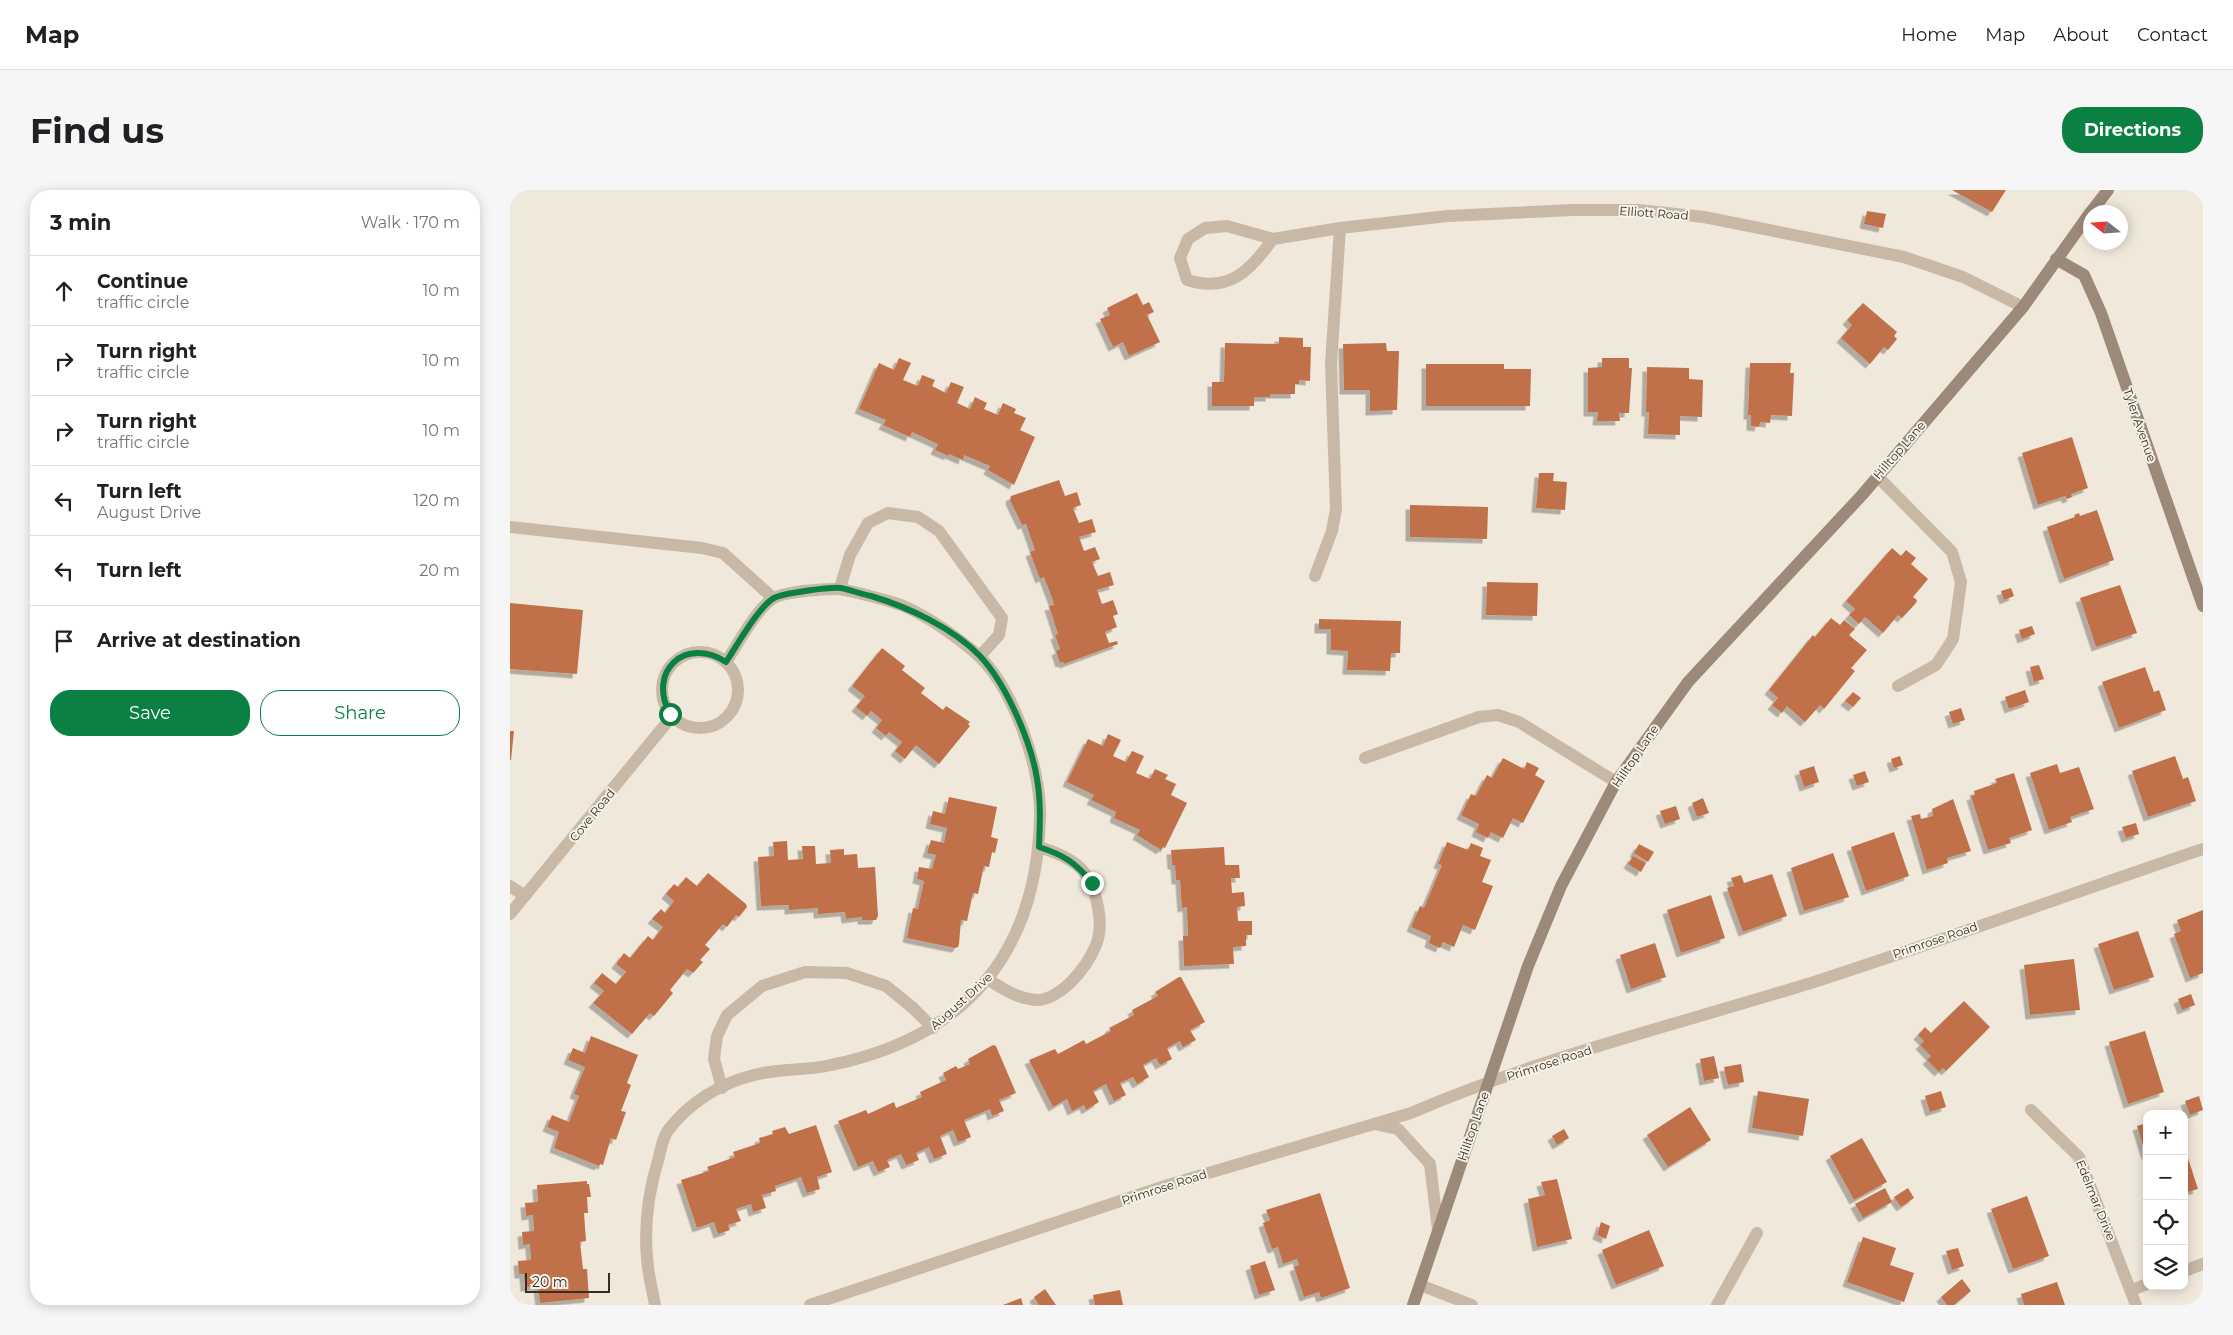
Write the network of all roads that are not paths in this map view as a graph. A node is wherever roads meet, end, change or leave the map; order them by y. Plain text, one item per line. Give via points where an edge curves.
1 (2108, 190) edge
2 (2097, 205) edge
3 (2083, 224) edge
4 (1340, 228) junction
5 (1273, 239) junction
6 (2056, 260) junction
7 (2023, 307) junction
8 (1877, 476) junction
9 (510, 527) edge
10 (1315, 576) dead end
11 (840, 588) junction
12 (773, 598) junction
13 (2203, 604) edge
14 (980, 656) junction
15 (726, 662) junction
16 (1898, 686) dead end
17 (673, 716) junction
18 (1365, 758) dead end
19 (1616, 782) junction
20 (1039, 847) junction
21 (2203, 849) edge
22 (510, 886) edge
23 (525, 896) junction
24 (510, 914) edge
25 (989, 980) junction
26 (933, 1028) junction
27 (1488, 1083) junction
28 (722, 1088) junction
29 (2031, 1110) dead end
30 (1371, 1124) junction
31 (1438, 1230) junction
32 (1757, 1233) dead end
33 (2203, 1264) edge
34 (2188, 1270) edge
35 (1420, 1285) junction
36 (2143, 1286) edge
37 (2132, 1290) junction
38 (655, 1305) edge
39 (810, 1305) edge
40 (1413, 1305) edge
41 (1472, 1305) edge
42 (1718, 1305) edge
43 (2136, 1305) edge

1 - 2 street
3 - 6 street
4 - 5 street, Elliott Road
4 - 7 street, Elliott Road via 1448,216 1572,210 1638,210 1704,217 1904,257 1963,277
4 - 10 street via 1331,364 1336,509 1332,531
5 - 5 street, Elliott Road via 1256,261 1226,282 1205,285 1187,280 1180,258 1188,239 1205,228 1227,226
6 - 7 street
6 - 13 street, Tyler Avenue via 2084,274 2101,313
7 - 8 street, Hilltop Lane
8 - 16 street via 1952,552 1961,582 1953,639 1936,665
8 - 19 street, Hilltop Lane via 1688,682
9 - 12 street via 723,553
11 - 12 street, August Drive
11 - 14 street, August Drive via 902,605 955,636
11 - 14 street via 850,555 868,523 888,513 918,517 939,531 1002,618 999,635
12 - 15 street via 759,612
14 - 20 street, August Drive via 1006,694 1028,745 1037,778
15 - 17 street via 715,655 689,653 668,669 662,692
15 - 17 street via 738,684 737,697 724,719 702,728 679,722
17 - 23 street, Cove Road
18 - 19 street via 1479,717 1498,715 1519,722
19 - 27 street, Hilltop Lane via 1561,886 1528,966
20 - 25 street, August Drive via 1033,884 1021,919 1007,953
20 - 25 street via 1056,852 1078,865 1092,883 1100,910 1097,944 1081,972 1062,991 1038,1000 1012,994
21 - 27 street, Primrose Road via 1815,981
22 - 23 street
23 - 24 street, Cove Road
25 - 26 street, August Drive
26 - 28 street, August Drive via 888,1050 830,1066 754,1075
26 - 28 street via 886,986 847,974 805,972 762,986 727,1015 717,1036 714,1059
27 - 30 street, Primrose Road via 1411,1113
27 - 31 street, Hilltop Lane
28 - 38 street, August Drive via 704,1095 667,1131 649,1187 646,1257
29 - 37 street, Edelmar Drive via 2079,1156
30 - 31 street via 1398,1129 1430,1164
30 - 39 street, Primrose Road via 1168,1184
31 - 35 street, Hilltop Lane
32 - 42 street
33 - 34 street
35 - 40 street, Hilltop Lane
35 - 41 street
36 - 37 street
37 - 43 street, Edelmar Drive

